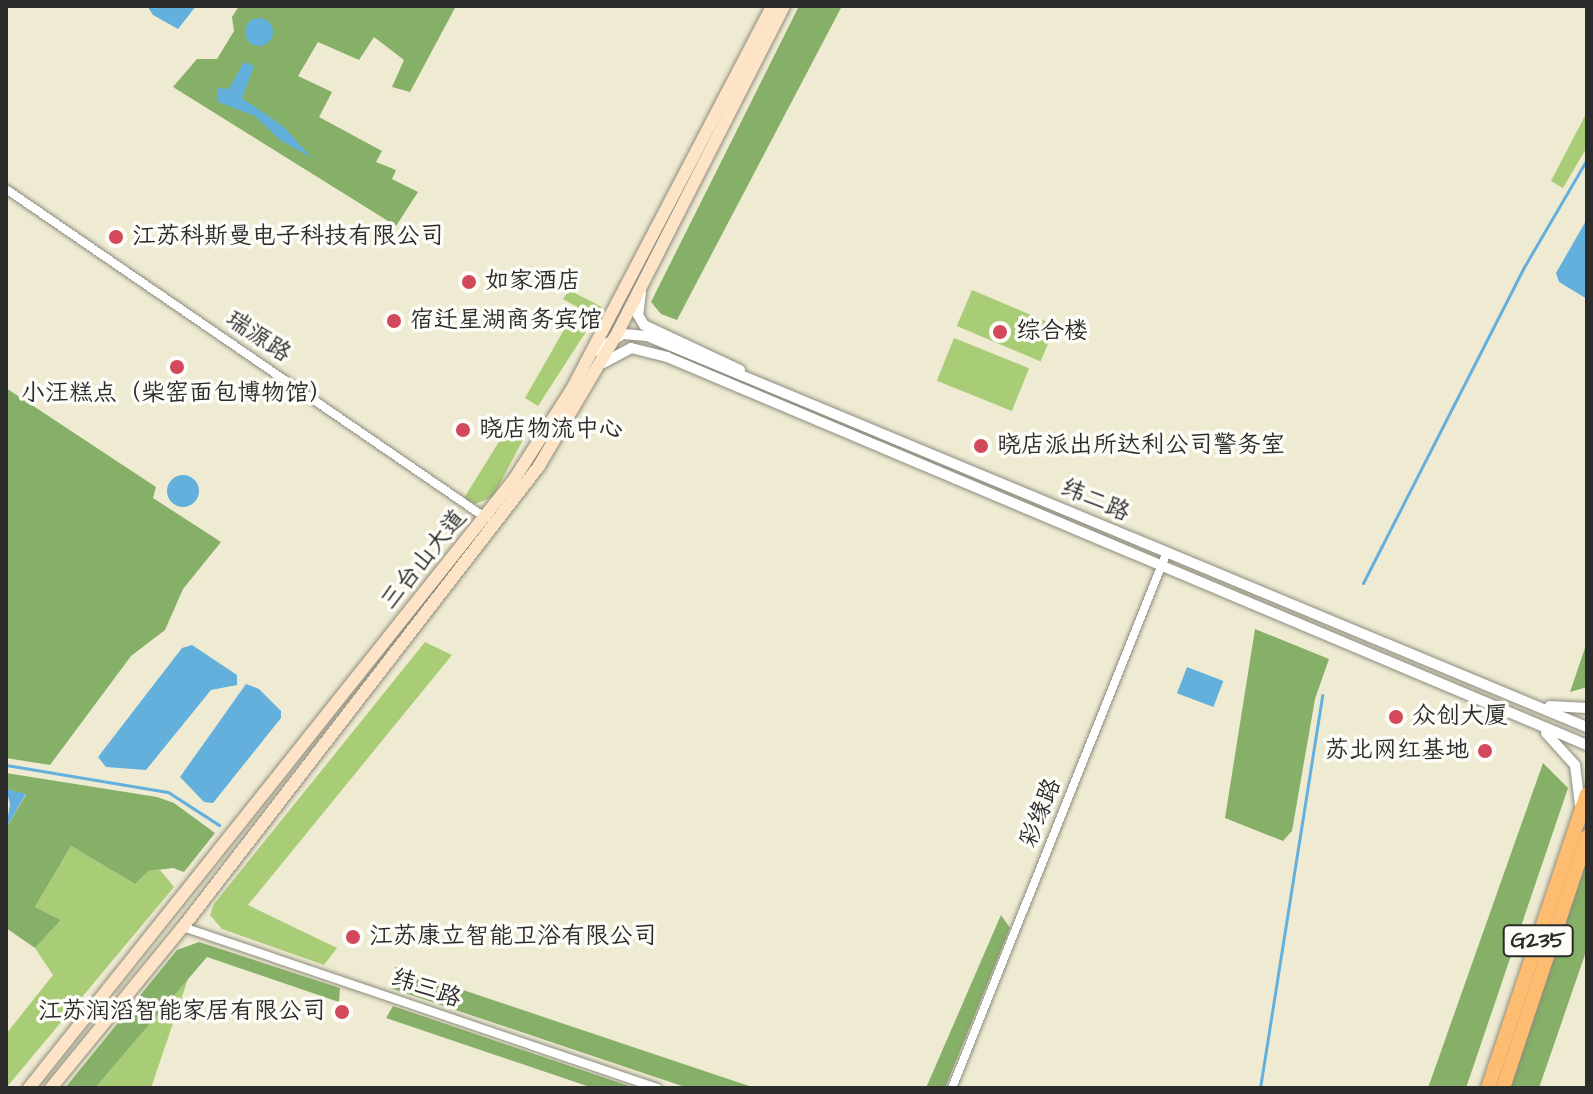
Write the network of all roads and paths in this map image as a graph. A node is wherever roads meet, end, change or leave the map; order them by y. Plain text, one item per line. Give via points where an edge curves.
1 (772, 6) edge
2 (784, 6) edge
3 (6, 189) edge
4 (642, 287) junction
5 (615, 338) junction
6 (590, 355) junction
7 (597, 370) junction
8 (758, 382) junction
9 (486, 518) junction
10 (1167, 552) junction
11 (1161, 566) junction
12 (1512, 696) junction
13 (1487, 703) junction
14 (1587, 708) edge
15 (1587, 727) edge
16 (1587, 745) edge
17 (1587, 794) edge
18 (1581, 812) junction
19 (1587, 837) edge
20 (183, 927) junction
21 (29, 1088) edge
22 (51, 1088) edge
23 (657, 1088) edge
24 (952, 1088) edge
25 (1488, 1088) edge
26 (1503, 1088) edge

1 - 6 main road, 三台山大道
2 - 4 main road, 三台山大道
3 - 9 street, 瑞源路
4 - 5 main road, 三台山大道
4 - 8 street via 638,315 644,325 728,362
5 - 6 street
5 - 7 main road, 三台山大道
5 - 8 street, 纬二路 via 630,332 647,336
6 - 9 main road, 三台山大道
7 - 11 street, 纬二路 via 618,352 648,350
7 - 20 main road, 三台山大道 via 497,525
8 - 10 street, 纬二路
9 - 21 main road, 三台山大道
10 - 11 street, 彩缘路
10 - 12 street, 纬二路
11 - 13 street, 纬二路
11 - 24 street, 彩缘路
12 - 14 street via 1565,710
12 - 15 street, 纬二路
13 - 16 street, 纬二路
13 - 18 street via 1561,745 1575,765
17 - 18 highway, G235
18 - 25 highway, G235
19 - 26 highway, G235
20 - 22 main road, 三台山大道
20 - 23 street, 纬三路

